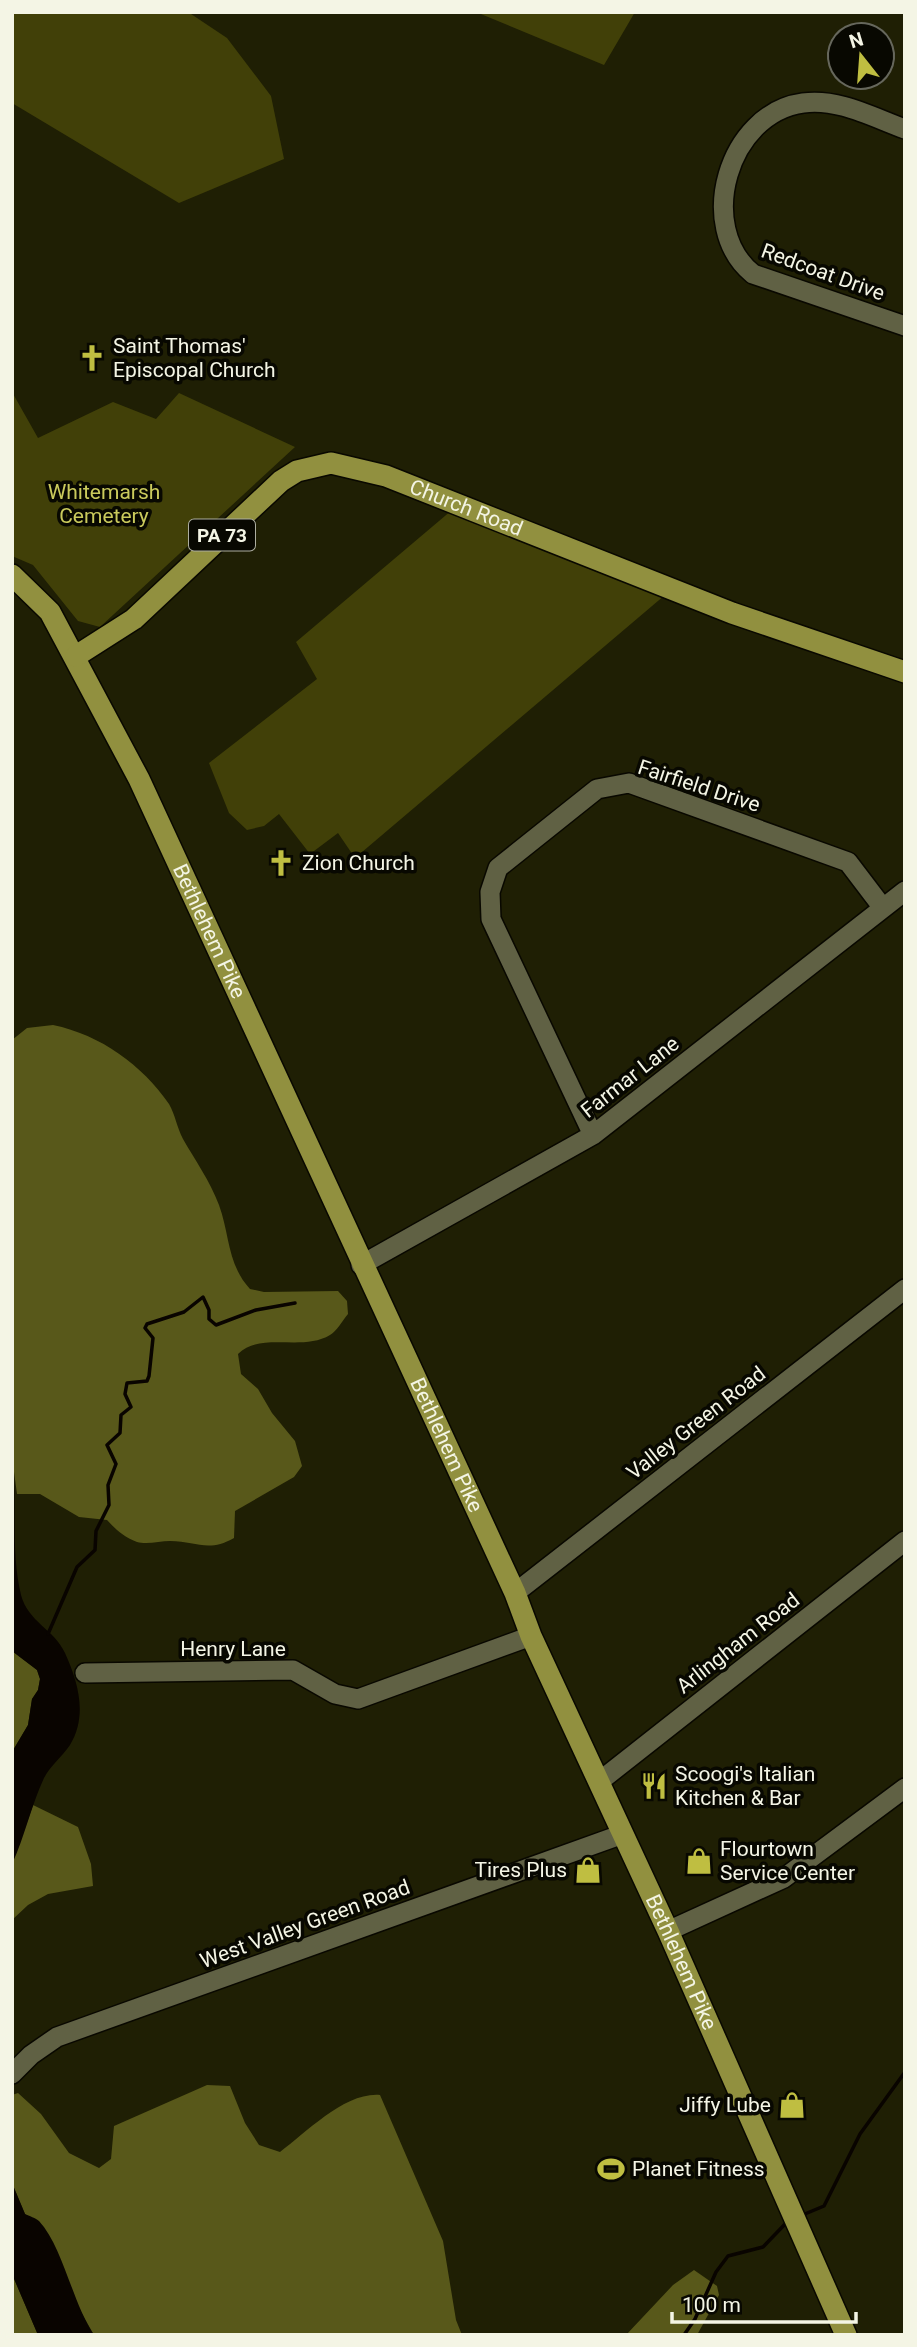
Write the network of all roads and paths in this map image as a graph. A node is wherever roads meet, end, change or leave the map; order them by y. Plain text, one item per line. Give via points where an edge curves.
1 (905, 128) edge
2 (905, 326) edge
3 (12, 575) edge
4 (76, 656) junction
5 (905, 672) edge
6 (905, 891) edge
7 (883, 908) junction
8 (593, 1135) junction
9 (361, 1265) junction
10 (905, 1289) edge
11 (905, 1541) edge
12 (515, 1592) junction
13 (531, 1636) junction
14 (85, 1673) dead end
15 (600, 1781) junction
16 (905, 1788) edge
17 (623, 1834) junction
18 (668, 1931) junction
19 (12, 2074) edge
20 (846, 2335) edge

1 - 2 street, Redcoat Drive via 831,102 801,103 779,110 752,130 731,162 723,193 728,240 740,264 753,274
3 - 4 main road, Bethlehem Pike via 50,612
4 - 5 main road, Church Road / PA 73 via 134,619 281,481 314,465 331,463 386,476 732,612
4 - 9 main road, Bethlehem Pike via 144,791
6 - 7 street, Farmar Lane
7 - 8 street, Farmar Lane
7 - 8 street, Fairfield Drive via 848,862 629,783 597,789 498,868 490,892 491,919
8 - 9 street, Farmar Lane
9 - 12 main road, Bethlehem Pike
10 - 12 street, Valley Green Road
11 - 15 street, Arlingham Road
12 - 13 main road, Bethlehem Pike
13 - 14 street, Henry Lane via 358,1699 335,1694 293,1670
13 - 15 main road, Bethlehem Pike
15 - 17 main road, Bethlehem Pike
16 - 18 street via 784,1878
17 - 18 main road, Bethlehem Pike
17 - 19 street, West Valley Green Road via 57,2036
18 - 20 main road, Bethlehem Pike

